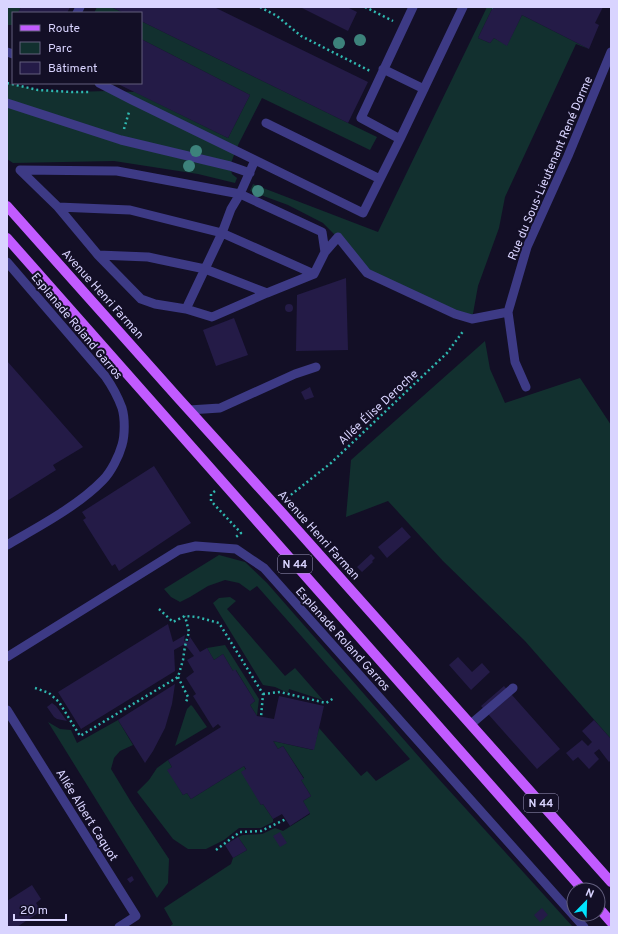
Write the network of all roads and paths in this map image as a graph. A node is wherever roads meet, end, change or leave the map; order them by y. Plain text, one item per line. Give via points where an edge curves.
1 (260, 7) edge
2 (365, 7) edge
3 (413, 7) edge
4 (463, 7) edge
5 (404, 26) junction
6 (611, 52) edge
7 (382, 72) junction
8 (7, 83) edge
9 (101, 84) edge
10 (424, 89) junction
11 (93, 92) dead end
12 (7, 103) edge
13 (266, 122) dead end
14 (400, 139) junction
15 (255, 160) junction
16 (250, 173) junction
17 (380, 179) junction
18 (240, 194) junction
19 (7, 206) edge
20 (58, 207) junction
21 (222, 233) junction
22 (7, 238) edge
23 (325, 252) junction
24 (98, 255) junction
25 (7, 262) edge
26 (205, 270) junction
27 (314, 274) junction
28 (267, 293) junction
29 (186, 309) junction
30 (508, 312) junction
31 (472, 319) junction
32 (316, 367) dead end
33 (526, 387) dead end
34 (189, 410) junction
35 (215, 491) dead end
36 (286, 499) dead end
37 (229, 536) dead end
38 (7, 545) edge
39 (159, 610) dead end
40 (185, 616) junction
41 (7, 656) edge
42 (178, 677) junction
43 (35, 688) dead end
44 (513, 688) dead end
45 (262, 694) junction
46 (334, 698) dead end
47 (186, 702) dead end
48 (7, 710) edge
49 (261, 717) dead end
50 (471, 724) junction
51 (286, 819) dead end
52 (216, 850) dead end
53 (576, 882) edge
54 (611, 882) edge
55 (119, 927) edge
56 (584, 927) edge

1 - 7 path via 301,36
2 - 5 path
3 - 5 lane
4 - 10 lane
5 - 7 lane
6 - 30 lane, Rue du Sous-Lieutenant René Dorme via 527,247
7 - 10 lane
7 - 14 lane via 361,118
8 - 11 path via 38,90
9 - 15 lane
10 - 14 lane
12 - 16 lane via 121,140
13 - 17 lane
14 - 17 lane
15 - 16 lane
15 - 17 lane via 363,213
16 - 18 lane
18 - 20 lane via 118,171 20,170
18 - 21 lane
18 - 23 lane via 322,232
19 - 34 main road, Avenue Henri Farman / N 44
20 - 21 lane via 130,210
20 - 24 lane
21 - 26 lane
21 - 27 lane
22 - 53 main road, N 44
23 - 27 lane
23 - 31 lane via 338,238 367,273 455,314
24 - 26 lane via 148,257
24 - 29 lane via 141,299
25 - 38 lane, Esplanade Roland Garros via 105,376 122,409 124,427 122,444 114,464 104,479 66,510
26 - 28 lane
26 - 29 lane
27 - 28 lane
28 - 29 lane via 212,317
30 - 31 lane
30 - 33 lane, Rue du Sous-Lieutenant René Dorme via 515,362
31 - 36 path, Allée Élise Deroche via 447,353 331,463
32 - 34 lane via 220,408
34 - 50 main road, Avenue Henri Farman / N 44
35 - 37 path via 211,494 211,501 241,533 236,537
39 - 40 path via 173,622
40 - 42 path via 189,632
40 - 45 path via 219,623
41 - 56 lane, Esplanade Roland Garros via 179,550 196,546 236,549 264,568
42 - 43 path via 80,736 59,702 49,693
42 - 47 path via 188,697
44 - 50 lane
45 - 46 path via 280,692 326,703
45 - 49 path
48 - 55 lane, Allée Albert Caquot via 136,916
50 - 54 main road, Avenue Henri Farman / N 44
51 - 52 path via 261,831 240,832

